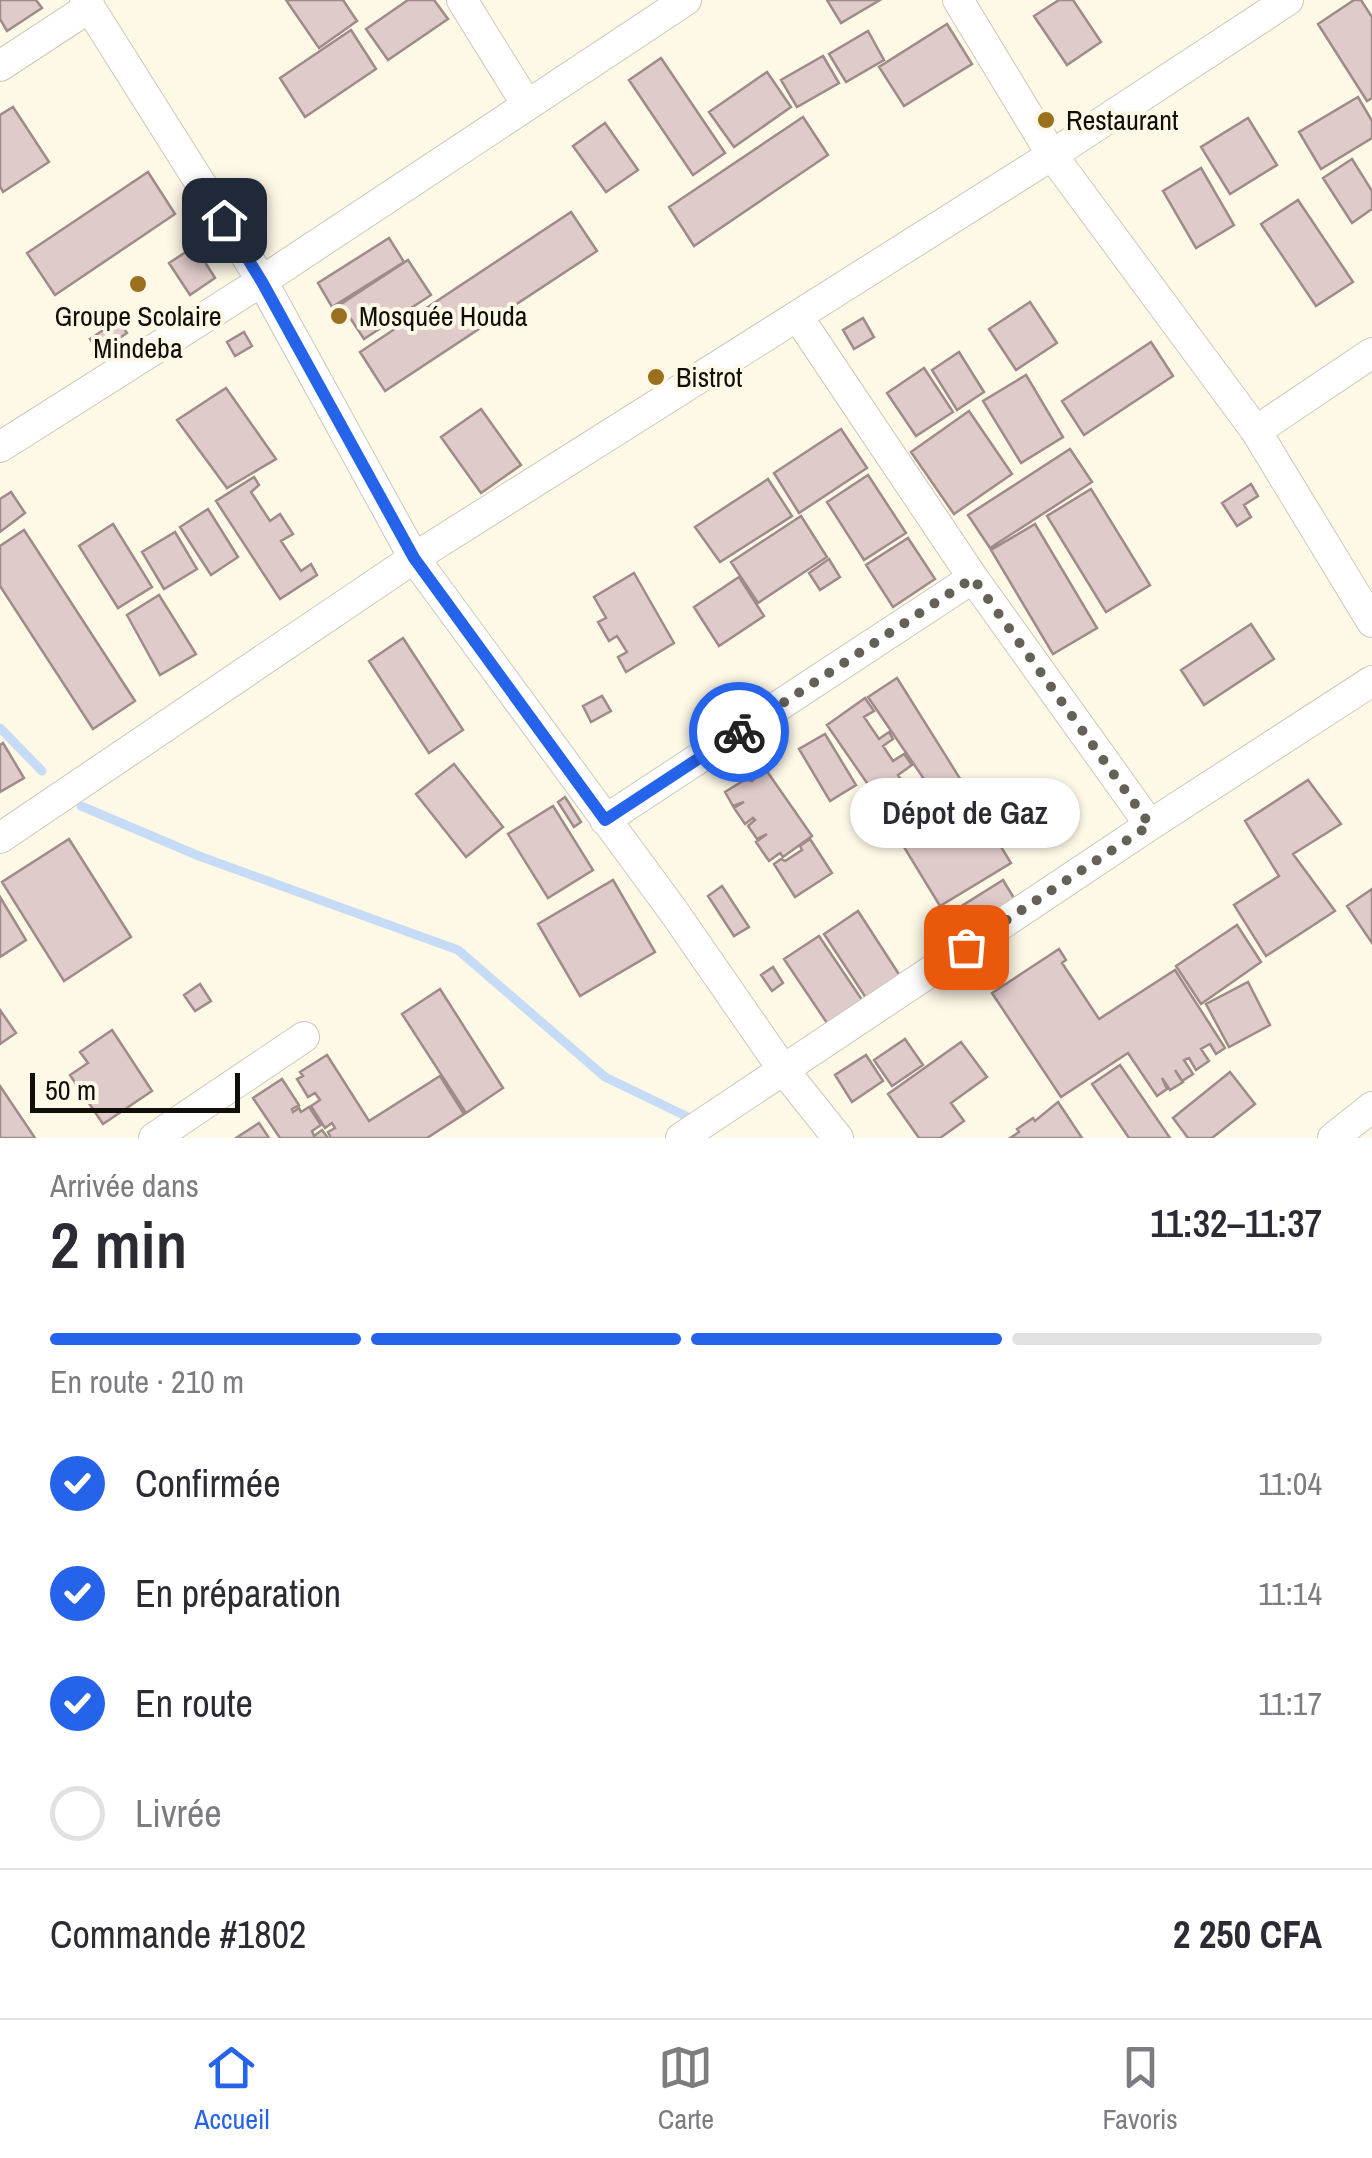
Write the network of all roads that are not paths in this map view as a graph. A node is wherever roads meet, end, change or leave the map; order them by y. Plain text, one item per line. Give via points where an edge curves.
1 (462, 0) edge
2 (686, 0) edge
3 (958, 0) edge
4 (1288, 0) edge
5 (87, 4) edge
6 (0, 66) edge
7 (527, 106) junction
8 (1052, 155) junction
9 (262, 282) junction
10 (798, 317) junction
11 (1372, 353) edge
12 (1256, 432) junction
13 (0, 448) edge
14 (414, 558) junction
15 (973, 578) junction
16 (1372, 622) edge
17 (1372, 681) edge
18 (605, 820) junction
19 (1150, 825) junction
20 (0, 838) edge
21 (304, 1037) dead end
22 (782, 1068) junction
23 (1372, 1108) edge
24 (154, 1138) edge
25 (681, 1138) edge
26 (838, 1138) edge
27 (1333, 1138) edge

1 - 7 street
2 - 7 street
3 - 8 street
4 - 8 street
5 - 6 street
5 - 9 street
7 - 9 street
8 - 10 street
8 - 12 street
9 - 13 street
9 - 14 street
10 - 14 street
10 - 15 street
11 - 12 street
12 - 16 street
14 - 18 street
14 - 20 street
15 - 18 street
15 - 19 street
17 - 19 street
18 - 22 street
19 - 22 street
21 - 24 street
22 - 25 street
22 - 26 street
23 - 27 street

